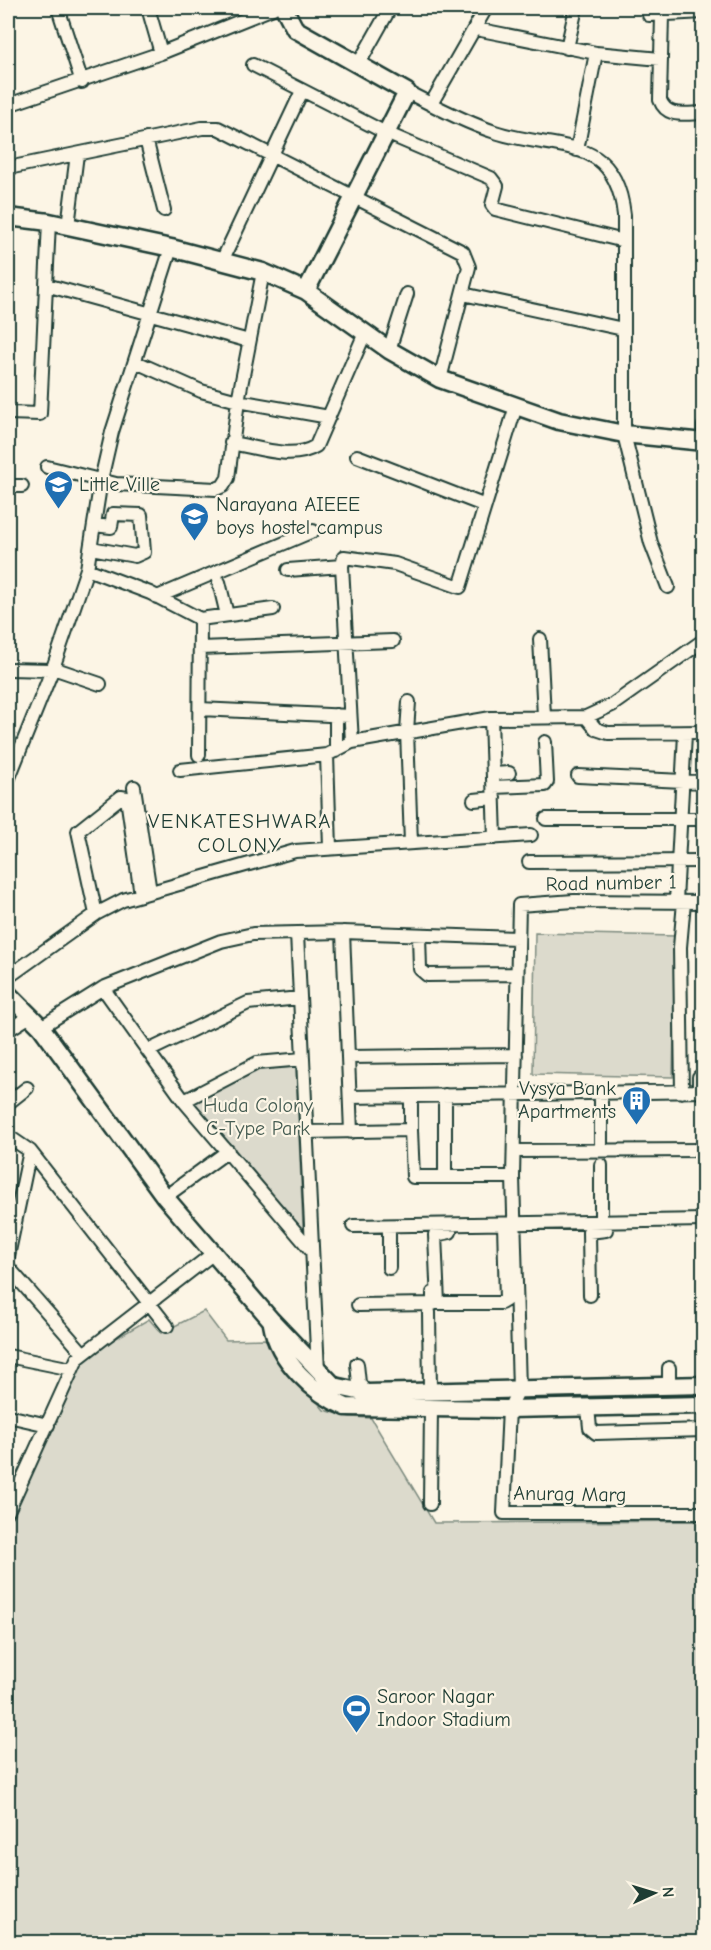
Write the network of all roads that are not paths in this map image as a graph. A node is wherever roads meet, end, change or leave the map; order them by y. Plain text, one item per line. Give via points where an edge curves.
1 (58, 8) edge
2 (148, 8) edge
3 (273, 8) edge
4 (390, 8) edge
5 (486, 8) edge
6 (576, 8) edge
7 (290, 11) edge
8 (704, 12) edge
9 (476, 28) junction
10 (567, 48) junction
11 (161, 53) junction
12 (596, 53) junction
13 (660, 59) junction
14 (253, 65) dead end
15 (358, 65) junction
16 (82, 82) junction
17 (302, 92) junction
18 (406, 92) junction
19 (431, 104) junction
20 (8, 105) edge
21 (704, 113) edge
22 (386, 133) junction
23 (146, 139) junction
24 (577, 150) junction
25 (77, 154) junction
26 (271, 155) junction
27 (8, 168) edge
28 (354, 197) junction
29 (164, 210) dead end
30 (8, 217) edge
31 (49, 222) junction
32 (68, 226) junction
33 (624, 241) junction
34 (171, 248) junction
35 (222, 261) junction
36 (263, 272) junction
37 (46, 285) junction
38 (306, 291) junction
39 (407, 294) dead end
40 (463, 294) junction
41 (151, 314) junction
42 (622, 329) junction
43 (364, 333) junction
44 (249, 341) junction
45 (389, 350) junction
46 (136, 362) junction
47 (440, 379) junction
48 (238, 401) junction
49 (516, 406) junction
50 (8, 413) edge
51 (329, 417) junction
52 (704, 426) edge
53 (624, 434) junction
54 (703, 442) edge
55 (231, 443) junction
56 (357, 456) dead end
57 (704, 462) edge
58 (47, 467) dead end
59 (101, 480) junction
60 (8, 486) edge
61 (22, 486) dead end
62 (483, 505) junction
63 (94, 525) junction
64 (313, 531) dead end
65 (90, 548) junction
66 (342, 566) junction
67 (87, 569) junction
68 (288, 570) dead end
69 (219, 582) dead end
70 (668, 587) dead end
71 (158, 597) junction
72 (273, 609) dead end
73 (226, 615) junction
74 (200, 619) junction
75 (540, 639) dead end
76 (393, 640) dead end
77 (704, 640) edge
78 (346, 642) junction
79 (200, 648) junction
80 (8, 669) edge
81 (52, 669) junction
82 (100, 684) dead end
83 (409, 702) dead end
84 (200, 709) junction
85 (336, 715) junction
86 (350, 716) junction
87 (544, 716) junction
88 (586, 717) junction
89 (491, 718) junction
90 (407, 731) junction
91 (704, 732) edge
92 (686, 734) junction
93 (545, 741) dead end
94 (352, 742) junction
95 (332, 753) junction
96 (199, 755) dead end
97 (180, 770) dead end
98 (493, 774) junction
99 (578, 776) dead end
100 (8, 780) edge
101 (682, 782) junction
102 (704, 782) edge
103 (507, 786) junction
104 (134, 787) dead end
105 (494, 793) junction
106 (474, 800) dead end
107 (546, 819) dead end
108 (681, 819) junction
109 (704, 819) edge
110 (531, 835) dead end
111 (495, 838) junction
112 (411, 843) junction
113 (330, 848) junction
114 (678, 861) junction
115 (704, 861) edge
116 (529, 862) dead end
117 (146, 893) junction
118 (680, 902) junction
119 (704, 902) edge
120 (96, 914) junction
121 (343, 932) junction
122 (297, 934) junction
123 (419, 935) junction
124 (518, 938) junction
125 (518, 974) junction
126 (8, 977) edge
127 (103, 988) junction
128 (8, 994) edge
129 (300, 998) junction
130 (37, 1021) junction
131 (8, 1030) edge
132 (148, 1051) junction
133 (516, 1055) junction
134 (348, 1058) junction
135 (303, 1059) junction
136 (699, 1077) dead end
137 (27, 1088) dead end
138 (682, 1092) junction
139 (701, 1092) edge
140 (601, 1093) junction
141 (515, 1094) junction
142 (445, 1095) junction
143 (411, 1096) junction
144 (350, 1097) junction
145 (184, 1101) junction
146 (8, 1103) edge
147 (411, 1130) junction
148 (306, 1132) junction
149 (351, 1132) junction
150 (8, 1136) edge
151 (601, 1143) dead end
152 (228, 1150) junction
153 (704, 1150) edge
154 (30, 1151) junction
155 (514, 1151) junction
156 (601, 1165) dead end
157 (445, 1177) junction
158 (513, 1177) junction
159 (165, 1197) junction
160 (704, 1220) edge
161 (601, 1222) junction
162 (353, 1226) dead end
163 (389, 1226) junction
164 (432, 1226) junction
165 (507, 1227) junction
166 (632, 1227) junction
167 (311, 1250) junction
168 (215, 1252) junction
169 (8, 1256) edge
170 (8, 1267) edge
171 (389, 1268) dead end
172 (590, 1295) dead end
173 (148, 1302) junction
174 (358, 1305) dead end
175 (429, 1312) dead end
176 (271, 1320) junction
177 (167, 1326) dead end
178 (82, 1352) junction
179 (8, 1356) edge
180 (357, 1364) dead end
181 (72, 1369) junction
182 (318, 1371) junction
183 (704, 1385) edge
184 (519, 1389) junction
185 (430, 1390) junction
186 (367, 1400) junction
187 (704, 1406) edge
188 (431, 1408) junction
189 (588, 1408) junction
190 (509, 1409) junction
191 (8, 1416) edge
192 (48, 1425) junction
193 (704, 1430) edge
194 (8, 1480) edge
195 (21, 1482) junction
196 (430, 1504) dead end
197 (8, 1511) edge
198 (704, 1513) edge

1 - 16 street
2 - 11 street
3 - 11 street
4 - 15 street
5 - 9 street
6 - 10 street
7 - 15 street via 295,30
8 - 13 street via 656,15
9 - 10 street
9 - 19 street
10 - 12 street
11 - 16 street
12 - 13 street
12 - 24 street
13 - 21 street via 663,109 672,114
14 - 17 street
15 - 18 street
16 - 20 street
17 - 22 street
17 - 26 street
18 - 19 street
18 - 22 street
19 - 24 street via 496,132
22 - 28 street
22 - 33 street via 491,178 497,186 492,206 495,209
23 - 25 street
23 - 26 street via 218,128
23 - 29 street
24 - 33 street via 589,153 611,170 620,189
25 - 27 street
25 - 32 street
26 - 28 street
26 - 35 street
28 - 38 street
28 - 40 street via 463,252 469,267
30 - 31 street
31 - 32 street
31 - 37 street
32 - 34 street
33 - 42 street
34 - 35 street
34 - 41 street
35 - 36 street
36 - 38 street
36 - 44 street
37 - 41 street
37 - 50 street via 40,414
38 - 43 street
39 - 45 street
40 - 42 street
40 - 47 street
41 - 44 street
41 - 46 street
42 - 53 street
43 - 45 street
43 - 51 street
44 - 48 street
45 - 47 street
46 - 48 street via 201,391
46 - 59 street via 112,432
47 - 49 street
48 - 51 street
48 - 55 street
49 - 53 street via 559,421
49 - 62 street
51 - 55 street via 316,446 309,451 292,453
52 - 54 street
53 - 54 street
53 - 70 street via 652,547
54 - 57 street
55 - 59 street via 228,478 216,489
56 - 62 street
58 - 59 street
59 - 63 street
60 - 61 street
62 - 66 street via 460,587 373,560 344,557
63 - 65 street
63 - 65 street via 111,528 113,514 141,515 144,552 135,556
64 - 71 street
65 - 67 street
66 - 68 street
66 - 78 street
67 - 71 street
67 - 81 street
69 - 73 street
71 - 74 street
72 - 73 street
73 - 74 street
74 - 79 street
75 - 87 street
76 - 78 street
77 - 88 street via 612,705
78 - 79 street
78 - 86 street
79 - 84 street
80 - 81 street
81 - 82 street
81 - 100 street
83 - 90 street
84 - 85 street
84 - 96 street
85 - 86 street
85 - 95 street
86 - 94 street
87 - 88 street
87 - 89 street
88 - 92 street via 596,729 608,733
89 - 90 street
89 - 98 street
90 - 94 street
90 - 112 street
91 - 92 street
92 - 101 street
93 - 103 street via 547,782
94 - 95 street
95 - 97 street
95 - 113 street
98 - 103 street via 508,773
98 - 105 street
99 - 101 street
101 - 102 street
101 - 108 street
103 - 105 street
104 - 117 street
105 - 106 street
105 - 111 street
107 - 108 street
108 - 109 street
108 - 114 street
110 - 111 street
111 - 112 street
112 - 113 street
113 - 117 street via 295,851
114 - 115 street
114 - 116 street
114 - 118 street
117 - 120 street
117 - 120 street via 127,798 121,797 78,831
118 - 119 street, Road number 1
118 - 124 street, Road number 1 via 519,905
118 - 138 street
120 - 126 street
121 - 122 street
121 - 123 street
121 - 134 street
122 - 127 street via 254,933 221,941
122 - 129 street
123 - 124 street
123 - 125 street via 420,969 427,975
124 - 125 street
125 - 133 street
127 - 130 street
127 - 132 street
128 - 130 street
129 - 132 street via 248,1003
129 - 135 street
130 - 131 street
130 - 159 street
132 - 145 street
133 - 134 street
133 - 141 street
134 - 144 street
135 - 145 street via 257,1063
135 - 148 street
136 - 139 street
137 - 146 street
138 - 139 street
138 - 140 street
140 - 141 street
140 - 151 street
141 - 142 street
141 - 155 street
142 - 143 street
142 - 157 street
143 - 144 street
143 - 147 street
144 - 149 street
145 - 152 street
147 - 149 street
147 - 157 street via 413,1177
148 - 149 street
148 - 167 street
150 - 154 street
152 - 159 street
152 - 167 street
153 - 155 street
154 - 169 street
154 - 173 street
155 - 158 street
156 - 161 street
157 - 158 street
158 - 165 street
159 - 168 street
160 - 166 street
161 - 165 street
161 - 166 street
162 - 163 street
163 - 164 street
163 - 171 street
164 - 165 street
164 - 174 street via 433,1304
165 - 165 street via 505,1302 438,1303 437,1233
165 - 184 street
166 - 172 street via 589,1232
167 - 182 street
168 - 173 street
168 - 176 street
170 - 178 street
173 - 177 street
173 - 178 street
175 - 185 street
176 - 182 street
176 - 186 street via 274,1336 288,1358 318,1391 346,1407
178 - 181 street
179 - 181 street
180 - 186 street via 358,1383
181 - 192 street
182 - 186 street via 334,1386
183 - 184 street via 669,1377
184 - 185 street
184 - 190 street
185 - 186 street
186 - 188 street
187 - 189 street
188 - 190 street
188 - 196 street
189 - 190 street
189 - 193 street via 590,1428 596,1433
190 - 198 street, Anurag Marg via 504,1513
191 - 192 street
192 - 195 street
194 - 195 street
195 - 197 street

